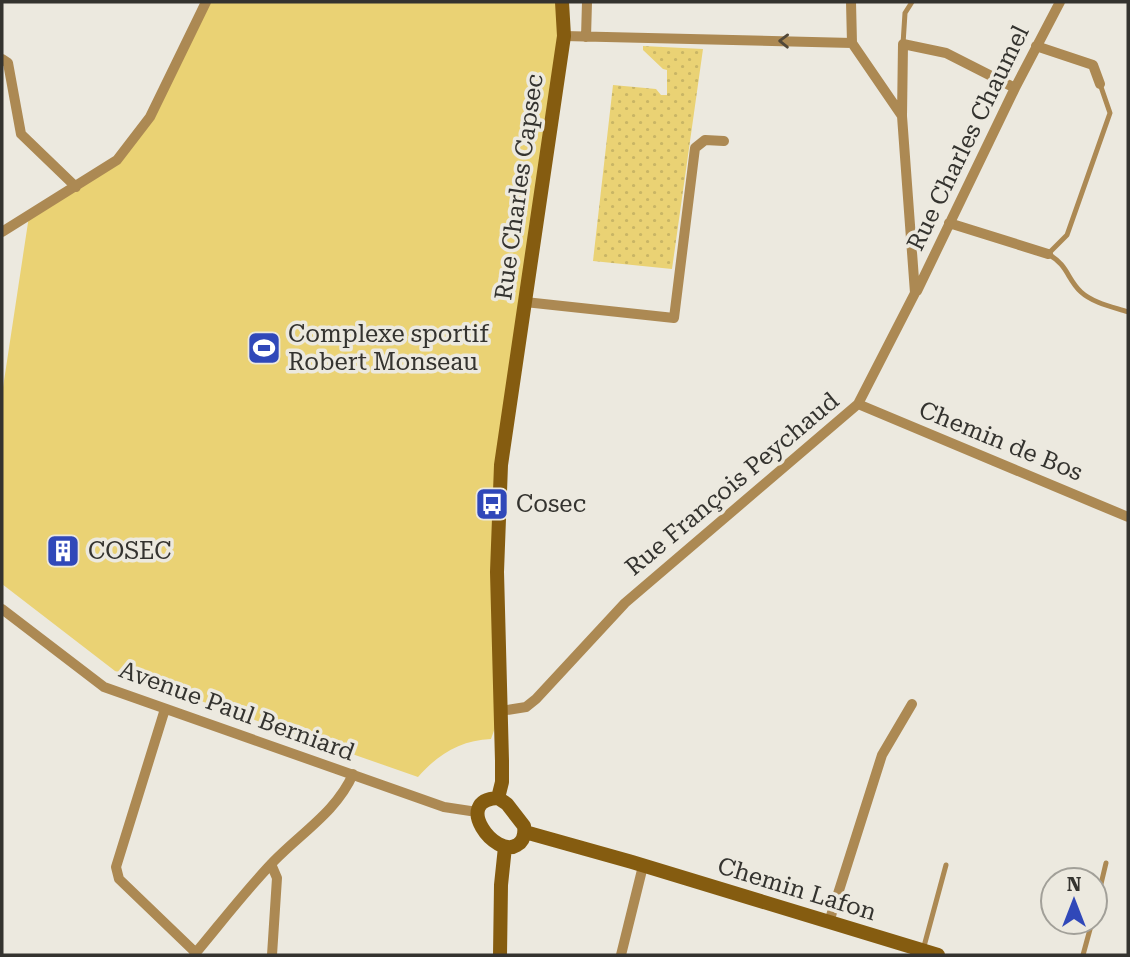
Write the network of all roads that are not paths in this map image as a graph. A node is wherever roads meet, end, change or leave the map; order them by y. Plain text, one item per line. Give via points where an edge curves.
1 (206, 2) edge
2 (562, 2) edge
3 (587, 2) edge
4 (851, 2) edge
5 (912, 2) edge
6 (1060, 2) edge
7 (564, 36) junction
8 (586, 37) junction
9 (852, 43) junction
10 (903, 44) junction
11 (1036, 46) junction
12 (2, 58) edge
13 (1100, 84) joint
14 (1015, 88) junction
15 (902, 116) junction
16 (724, 141) dead end
17 (76, 187) junction
18 (949, 223) junction
19 (2, 232) edge
20 (1048, 254) junction
21 (915, 293) junction
22 (525, 302) junction
23 (1128, 312) edge
24 (858, 404) junction
25 (1128, 517) edge
26 (2, 609) edge
27 (912, 704) dead end
28 (165, 709) junction
29 (501, 711) junction
30 (353, 774) junction
31 (498, 798) junction
32 (477, 812) junction
33 (525, 832) junction
34 (505, 848) junction
35 (1106, 863) dead end
36 (271, 864) junction
37 (946, 865) dead end
38 (643, 866) junction
39 (1105, 866) edge
40 (829, 922) junction
41 (1088, 936) edge
42 (923, 951) junction
43 (195, 954) edge
44 (272, 955) edge
45 (500, 955) edge
46 (621, 955) edge
47 (938, 955) edge
48 (1083, 955) edge

1 - 17 street via 150,117 117,160
2 - 7 street, Rue Charles Capsec
3 - 8 street
4 - 9 street
5 - 10 lane via 905,13
6 - 11 street, Rue Charles Chaumel
7 - 8 street
7 - 22 street, Rue Charles Capsec
9 -> 8 street
9 - 15 street
10 - 14 street via 946,52
10 - 15 street
11 - 13 street via 1093,65
11 - 14 street, Rue Charles Chaumel
12 - 17 street via 8,63 21,134
13 - 20 lane via 1110,113 1066,235
14 - 18 street, Rue Charles Chaumel
15 - 21 street
16 - 22 street via 705,140 695,148 674,318
17 - 19 street
18 - 20 street
18 - 21 street, Rue Charles Chaumel
20 - 23 lane via 1060,261 1091,299
21 - 24 street, Rue François Peychaud
22 - 29 street, Rue Charles Capsec via 501,465
24 - 25 street, Chemin de Bos
24 - 29 street, Rue François Peychaud via 625,603 526,708
26 - 28 street, Avenue Paul Berniard via 104,687
27 - 40 street via 882,755
28 - 30 street, Avenue Paul Berniard
28 - 43 street via 116,867 119,878
29 - 31 street, Rue Charles Capsec
30 - 32 street, Avenue Paul Berniard via 444,807
30 - 36 street via 330,810
31 - 32 street via 482,803
31 - 33 street via 520,820
32 - 34 street via 481,825
33 - 34 street via 519,844
33 - 38 street, Chemin Lafon
34 - 45 street
35 - 39 lane
36 - 43 street
36 - 44 street via 278,878
37 - 42 lane
38 - 40 street, Chemin Lafon
38 - 46 street
40 - 42 street, Chemin Lafon
41 - 48 lane
42 - 47 street, Chemin Lafon

